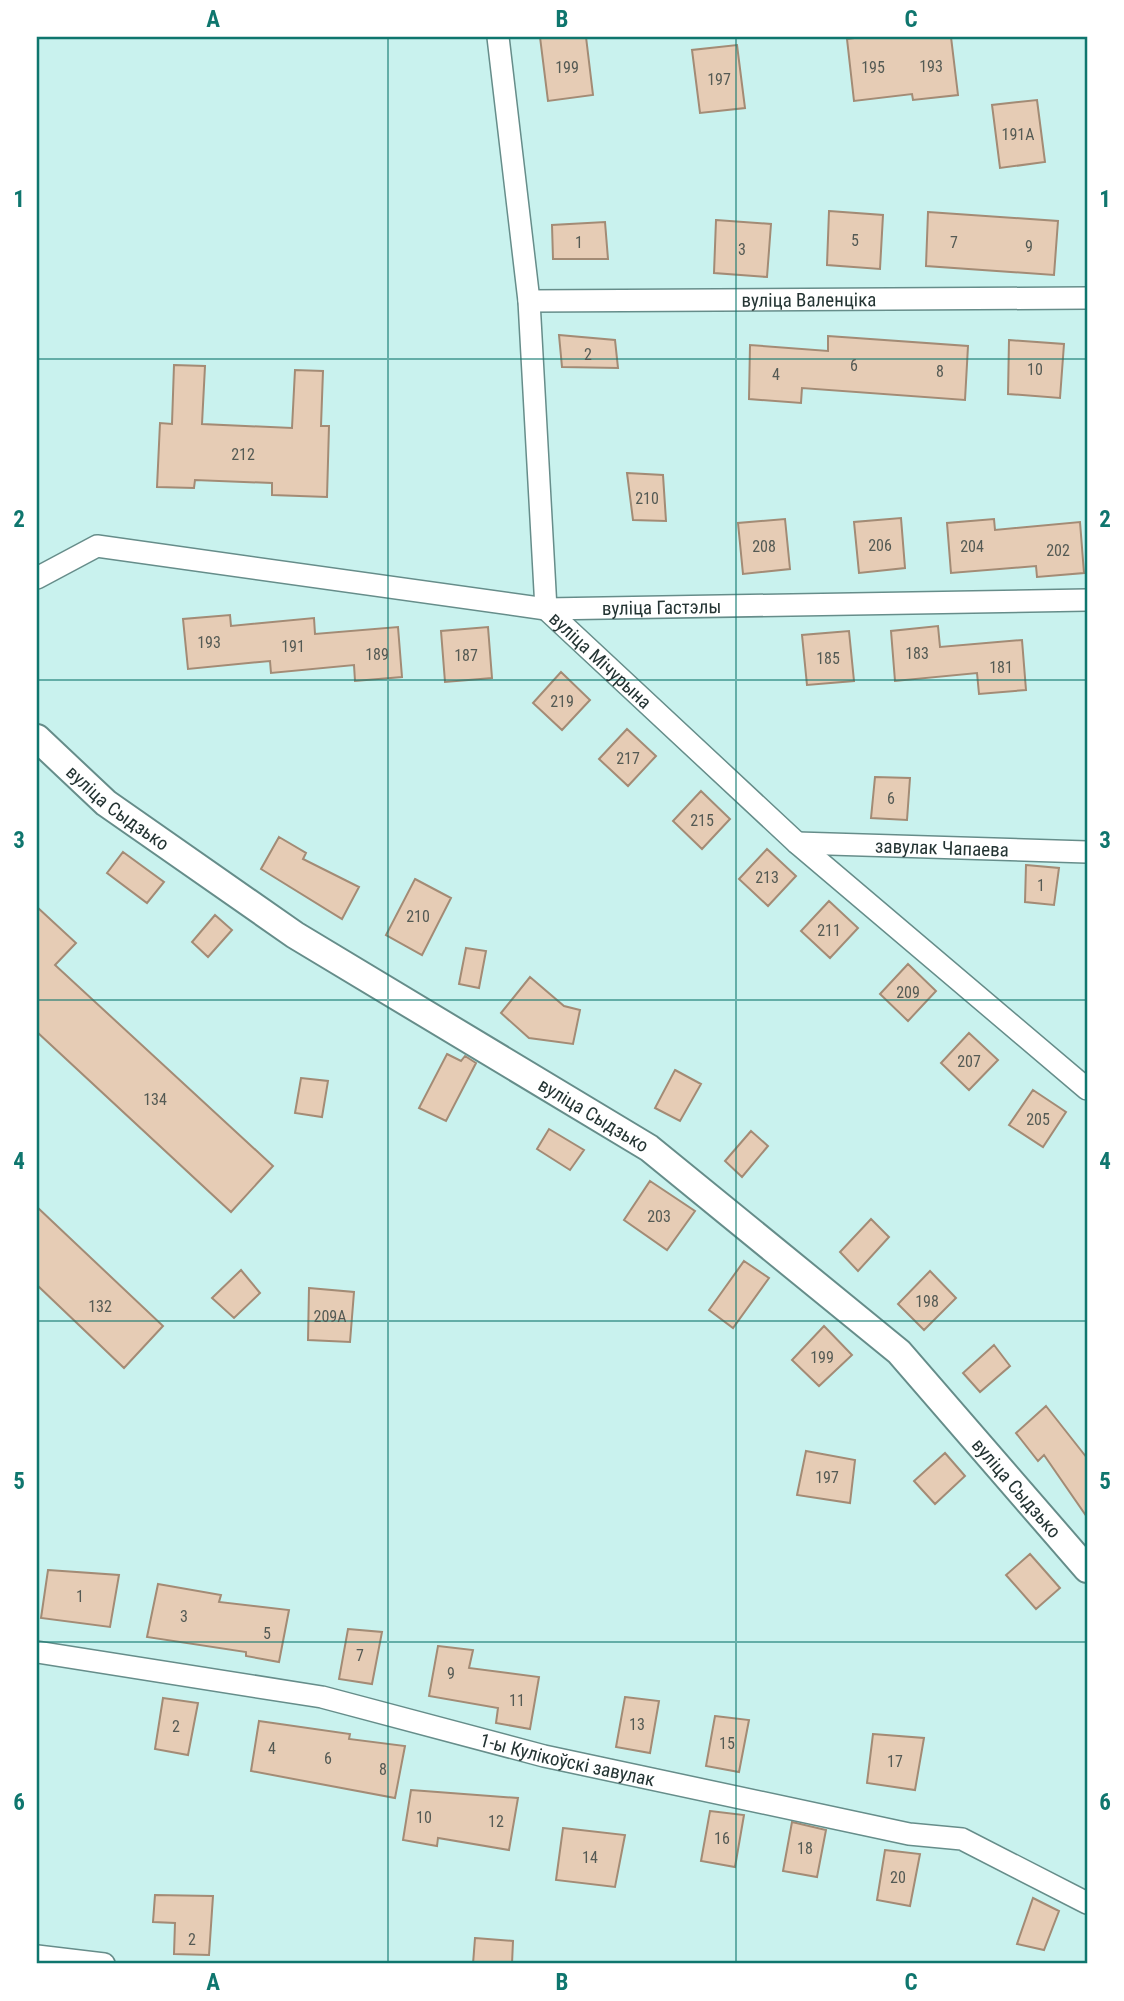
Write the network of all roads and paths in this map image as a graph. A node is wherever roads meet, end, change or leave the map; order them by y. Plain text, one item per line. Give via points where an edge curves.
1 (498, 37) edge
2 (1087, 298) edge
3 (529, 301) junction
4 (37, 578) edge
5 (1087, 600) edge
6 (546, 609) junction
7 (37, 738) edge
8 (797, 843) junction
9 (1087, 852) edge
10 (1087, 1089) edge
11 (1087, 1569) edge
12 (37, 1652) edge
13 (1087, 1903) edge
14 (37, 1956) edge
15 (104, 1964) edge

1 - 3 street, вуліца Мічурына
2 - 3 street, вуліца Валенціка
3 - 6 street, вуліца Мічурына
4 - 6 street, вуліца Гастэлы via 97,546
5 - 6 street, вуліца Гастэлы
6 - 8 street, вуліца Мічурына
7 - 11 street, вуліца Сыдзько via 106,803 295,935 649,1148 899,1352
8 - 9 street, завулак Чапаева
8 - 10 street, вуліца Мічурына
12 - 13 street, 1-ы Кулікоўскі завулак via 322,1697 544,1756 909,1834 962,1839
14 - 15 street

